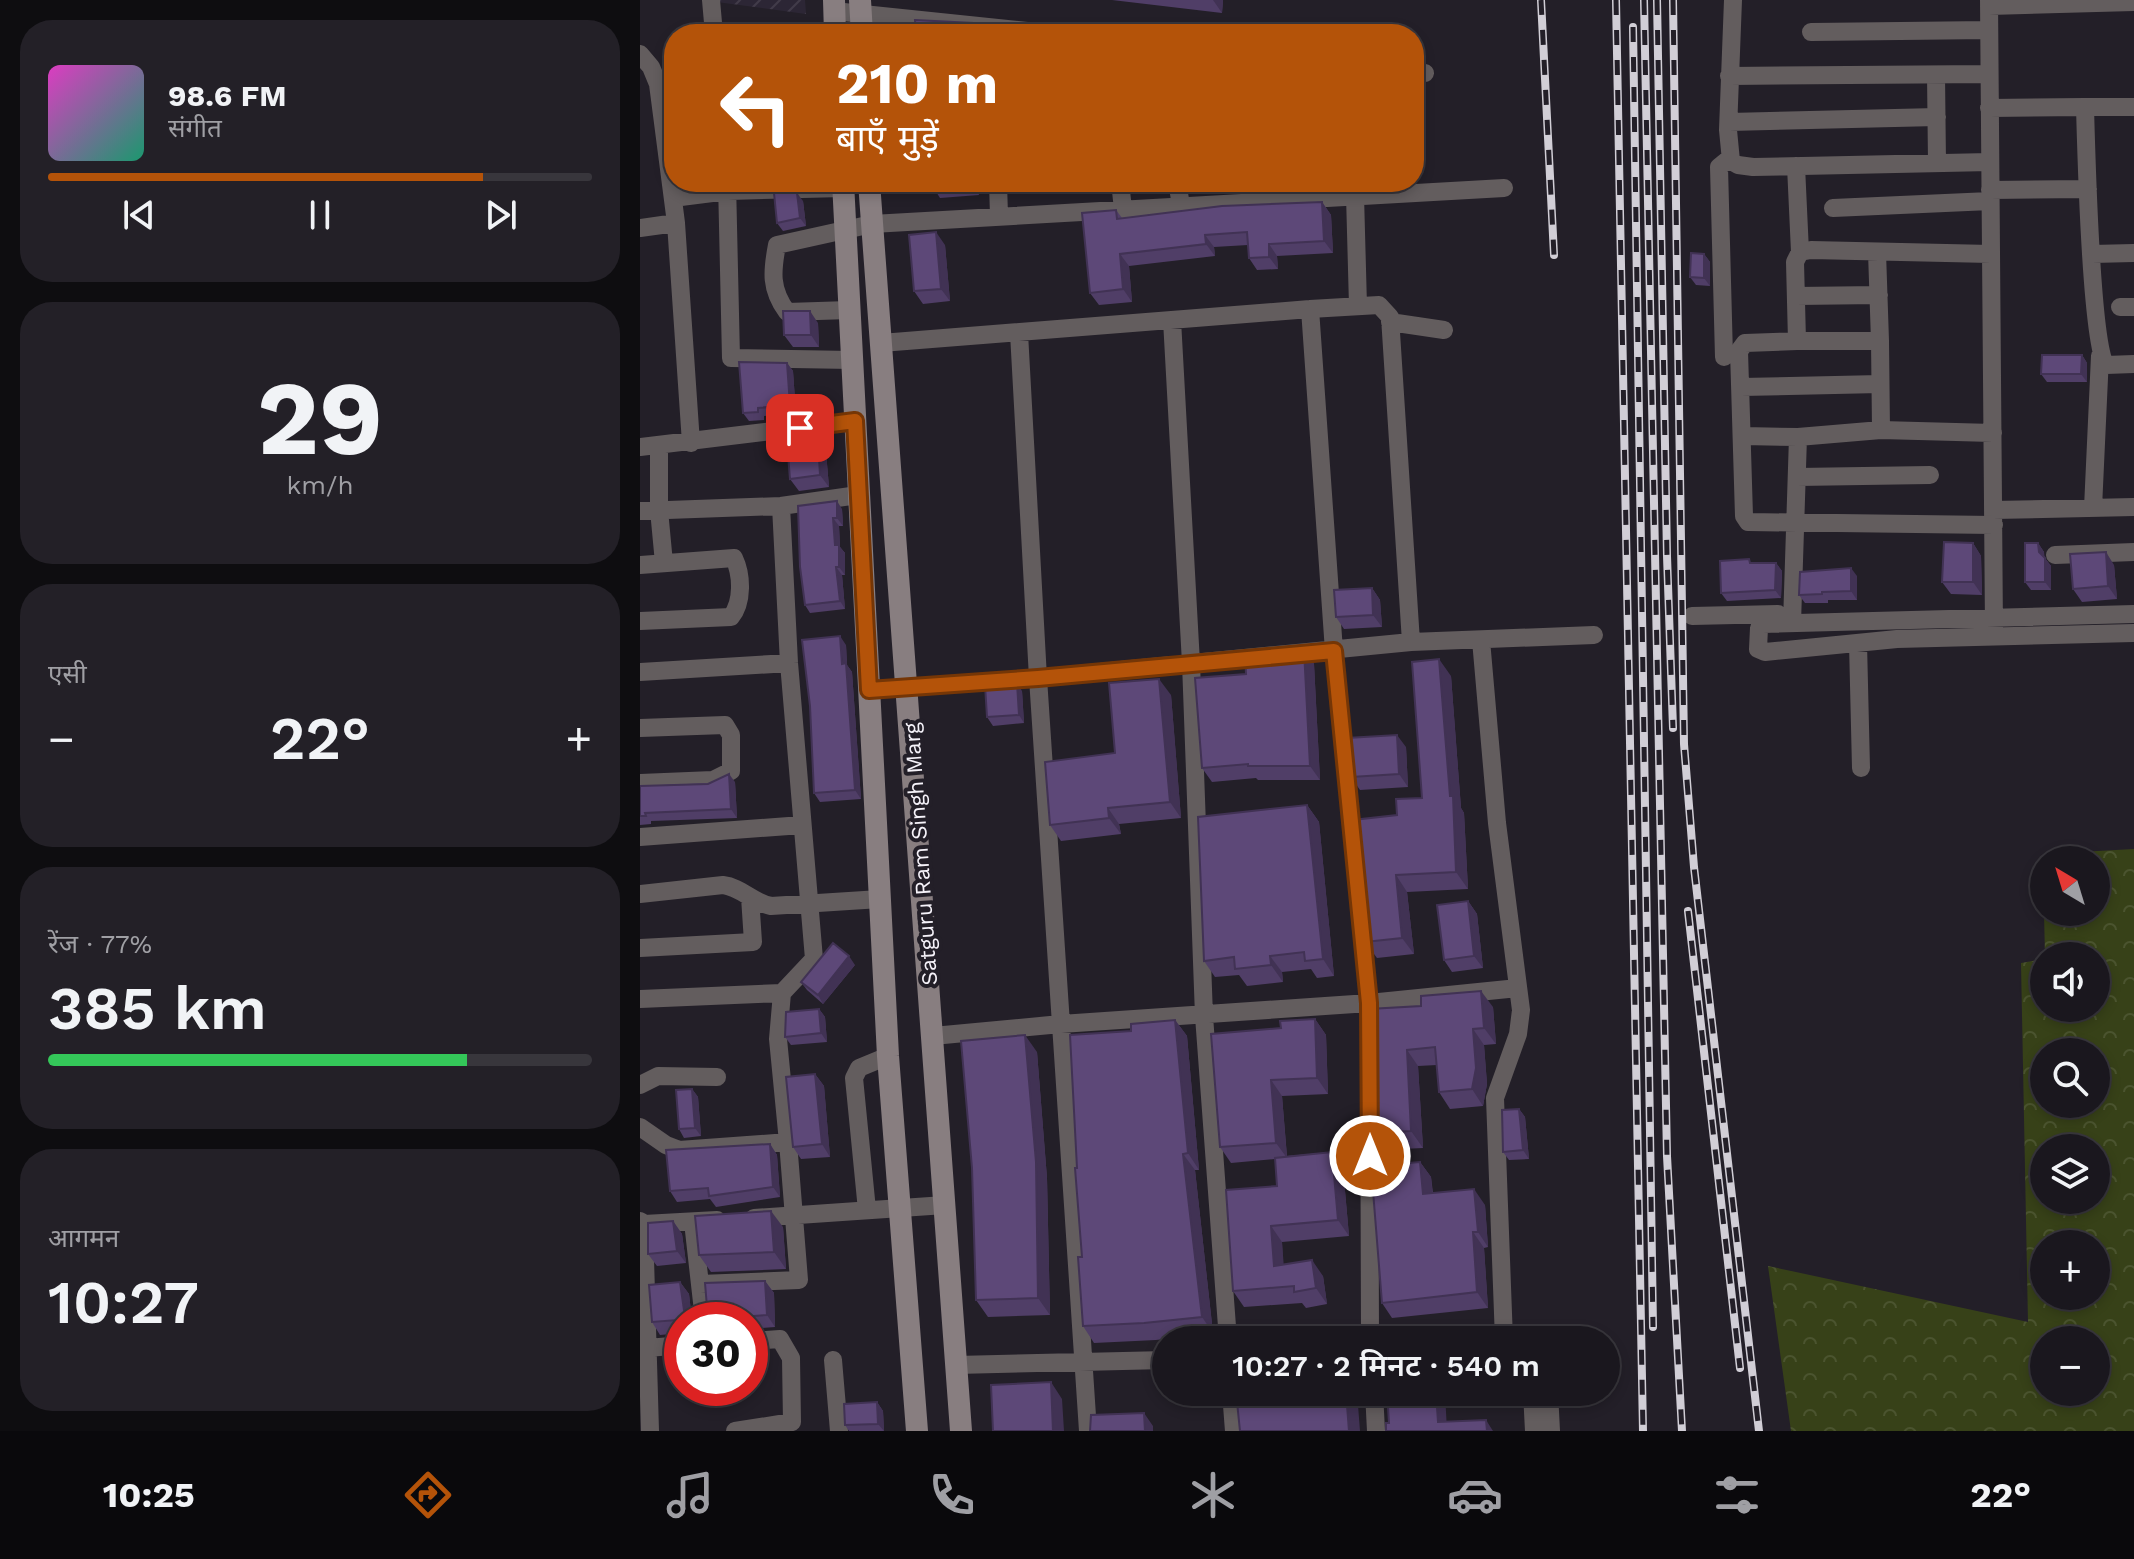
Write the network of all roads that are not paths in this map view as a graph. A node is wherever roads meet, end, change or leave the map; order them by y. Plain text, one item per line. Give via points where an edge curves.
1 (711, 0) edge
2 (1733, 0) edge
3 (2130, 1) edge
4 (2090, 2) edge
5 (1989, 3) edge
6 (834, 6) edge
7 (861, 16) edge
8 (713, 24) edge
9 (932, 24) edge
10 (1989, 30) junction
11 (1811, 32) dead end
12 (640, 54) edge
13 (1989, 74) junction
14 (1936, 75) junction
15 (1729, 76) junction
16 (2085, 107) junction
17 (2134, 107) edge
18 (1989, 108) junction
19 (1937, 117) junction
20 (1729, 122) junction
21 (664, 130) edge
22 (1730, 158) junction
23 (1990, 162) junction
24 (1937, 163) junction
25 (1796, 166) junction
26 (1504, 188) dead end
27 (2088, 189) junction
28 (672, 192) edge
29 (702, 192) edge
30 (727, 192) edge
31 (843, 192) edge
32 (870, 192) edge
33 (998, 192) edge
34 (1121, 192) edge
35 (1179, 192) edge
36 (1295, 192) edge
37 (1338, 192) edge
38 (1419, 192) edge
39 (1424, 192) edge
40 (1355, 195) junction
41 (1990, 195) junction
42 (673, 198) junction
43 (1181, 205) junction
44 (1833, 208) dead end
45 (1123, 209) junction
46 (999, 216) junction
47 (676, 223) junction
48 (872, 224) junction
49 (640, 228) edge
50 (845, 229) junction
51 (1800, 252) junction
52 (1877, 252) junction
53 (2134, 253) edge
54 (1991, 254) junction
55 (2092, 254) junction
56 (1879, 295) junction
57 (1796, 296) junction
58 (1358, 306) junction
59 (1310, 309) junction
60 (849, 310) junction
61 (1172, 320) junction
62 (1390, 322) junction
63 (1444, 330) dead end
64 (1019, 333) junction
65 (1797, 341) junction
66 (1880, 341) junction
67 (881, 343) junction
68 (2100, 356) junction
69 (1724, 357) dead end
70 (852, 360) junction
71 (2134, 364) edge
72 (1880, 384) junction
73 (1741, 387) junction
74 (855, 421) junction
75 (1881, 430) junction
76 (1993, 433) junction
77 (1743, 436) junction
78 (1798, 437) junction
79 (691, 443) junction
80 (659, 445) junction
81 (640, 447) edge
82 (1930, 475) dead end
83 (1797, 477) junction
84 (858, 495) junction
85 (781, 506) junction
86 (2134, 507) edge
87 (2093, 508) junction
88 (659, 510) junction
89 (640, 511) edge
90 (1993, 518) junction
91 (1796, 523) junction
92 (2134, 552) edge
93 (2055, 555) dead end
94 (664, 563) junction
95 (640, 565) edge
96 (2134, 614) edge
97 (1692, 616) dead end
98 (1994, 617) junction
99 (1792, 618) junction
100 (640, 621) edge
101 (2134, 633) edge
102 (1594, 635) dead end
103 (1995, 636) junction
104 (1481, 640) junction
105 (1411, 642) junction
106 (1858, 643) junction
107 (1334, 651) junction
108 (789, 663) junction
109 (1191, 663) junction
110 (640, 672) edge
111 (1038, 678) junction
112 (909, 686) junction
113 (869, 690) junction
114 (640, 728) edge
115 (1861, 768) dead end
116 (640, 783) edge
117 (802, 825) junction
118 (640, 837) edge
119 (640, 894) edge
120 (750, 897) junction
121 (880, 899) junction
122 (809, 905) junction
123 (640, 948) edge
124 (1518, 988) junction
125 (782, 993) junction
126 (640, 999) edge
127 (1369, 1003) junction
128 (1204, 1016) junction
129 (1061, 1024) junction
130 (933, 1036) junction
131 (888, 1056) junction
132 (717, 1077) dead end
133 (640, 1085) edge
134 (640, 1127) edge
135 (788, 1142) junction
136 (945, 1205) junction
137 (898, 1208) junction
138 (867, 1210) junction
139 (793, 1216) junction
140 (693, 1222) junction
141 (642, 1223) edge
142 (700, 1284) junction
143 (702, 1302) edge
144 (1227, 1326) edge
145 (1370, 1326) edge
146 (1504, 1326) edge
147 (768, 1340) edge
148 (664, 1347) edge
149 (648, 1348) junction
150 (833, 1360) dead end
151 (1152, 1360) edge
152 (1083, 1362) junction
153 (956, 1365) junction
154 (1232, 1406) edge
155 (1375, 1406) edge
156 (1533, 1406) edge
157 (1550, 1406) edge
158 (650, 1431) edge
159 (735, 1431) edge
160 (839, 1431) edge
161 (917, 1431) edge
162 (961, 1431) edge
163 (1088, 1431) edge
164 (1234, 1431) edge
165 (1376, 1431) edge
166 (1534, 1431) edge
167 (1551, 1431) edge

1 - 8 street
2 - 15 street
3 - 4 street
4 - 5 street
5 - 10 street
6 - 7 street
7 - 9 street
10 - 11 street
10 - 13 street
12 - 21 street via 658,84
13 - 14 street
13 - 18 street
14 - 15 street
14 - 19 street
15 - 20 street
16 - 17 street
16 - 18 street
16 - 27 street
18 - 23 street
19 - 20 street
19 - 24 street
20 - 22 street
22 - 25 street via 1753,167
22 - 69 street via 1719,167
23 - 24 street
23 - 41 street
24 - 25 street
25 - 51 street
26 - 39 street
27 - 41 street
27 - 55 street
28 - 42 street
29 - 42 street
30 - 70 street via 731,358
31 - 50 main road, Satguru Ram Singh Marg
32 - 48 main road, Satguru Ram Singh Marg
33 - 46 street
34 - 45 street
35 - 43 street
36 - 43 street
37 - 40 street
38 - 40 street
40 - 58 street
41 - 44 street
41 - 54 street
42 - 47 street
43 - 45 street
45 - 46 street
46 - 48 street
47 - 49 street
47 - 79 street
48 - 50 street
48 - 67 main road, Satguru Ram Singh Marg
50 - 60 main road, Satguru Ram Singh Marg
50 - 60 street via 777,245 771,274 776,298 787,312
51 - 52 street
51 - 57 street via 1795,262
52 - 54 street
52 - 56 street
53 - 55 street
54 - 76 street
55 - 68 street
56 - 57 street
56 - 66 street
57 - 65 street
58 - 59 street
58 - 62 street via 1384,308
59 - 61 street
59 - 107 street
60 - 70 main road, Satguru Ram Singh Marg
61 - 64 street
61 - 109 street
62 - 63 street
62 - 105 street
64 - 67 street
64 - 111 street
65 - 66 street
65 - 73 street via 1741,346
66 - 72 street
67 - 112 main road, Satguru Ram Singh Marg
68 - 71 street via 2106,365
68 - 87 street
70 - 74 main road, Satguru Ram Singh Marg
72 - 73 street
72 - 75 street
73 - 77 street
74 - 79 street
74 - 84 main road, Satguru Ram Singh Marg
75 - 76 street
75 - 78 street
76 - 90 street
77 - 78 street
77 - 91 street via 1745,520
78 - 83 street
79 - 80 street
80 - 81 street
80 - 88 street
82 - 83 street
83 - 91 street
84 - 85 street
84 - 113 main road, Satguru Ram Singh Marg
85 - 88 street
85 - 108 street
86 - 87 street
87 - 90 street
88 - 89 street
88 - 94 street
90 - 91 street
90 - 98 street
91 - 99 street
92 - 93 street
94 - 95 street
94 - 100 street via 734,558 739,569 738,608 731,617
96 - 98 street
97 - 99 street
98 - 99 street
98 - 103 street
99 - 106 street via 1760,625 1758,649
101 - 103 street
102 - 104 street
103 - 106 street
104 - 105 street
104 - 124 street
105 - 107 street
106 - 115 street
107 - 109 street
107 - 127 street
108 - 110 street
108 - 117 street
109 - 111 street
109 - 128 street
111 - 112 street
111 - 129 street
112 - 113 street
112 - 130 main road, Satguru Ram Singh Marg
113 - 121 main road, Satguru Ram Singh Marg
114 - 116 street via 721,724 731,735 731,771 713,780
117 - 118 street
117 - 122 street
119 - 120 street via 723,885
120 - 122 street via 771,906
120 - 123 street via 753,942
121 - 122 street
121 - 131 main road, Satguru Ram Singh Marg
122 - 125 street via 814,959
124 - 127 street
124 - 146 street via 1518,1034 1495,1098
125 - 126 street
125 - 135 street via 778,1039
127 - 128 street
127 - 145 street
128 - 129 street
128 - 144 street
129 - 130 street
129 - 152 street
130 - 136 main road, Satguru Ram Singh Marg
131 - 137 main road, Satguru Ram Singh Marg
131 - 138 street via 859,1068 854,1078
132 - 133 street via 658,1076
134 - 135 street via 679,1150
135 - 139 street
136 - 137 street
136 - 153 main road, Satguru Ram Singh Marg
137 - 138 street
137 - 161 main road, Satguru Ram Singh Marg
138 - 139 street
139 - 140 street
139 - 142 street via 799,1280
140 - 141 street
140 - 142 street
141 - 149 street
142 - 143 street
147 - 159 street via 780,1339 791,1358 792,1422
148 - 149 street
149 - 158 street
150 - 160 street
151 - 152 street
152 - 153 street
152 - 163 street
153 - 162 main road, Satguru Ram Singh Marg
154 - 164 street
155 - 165 street
156 - 166 street
157 - 167 street

